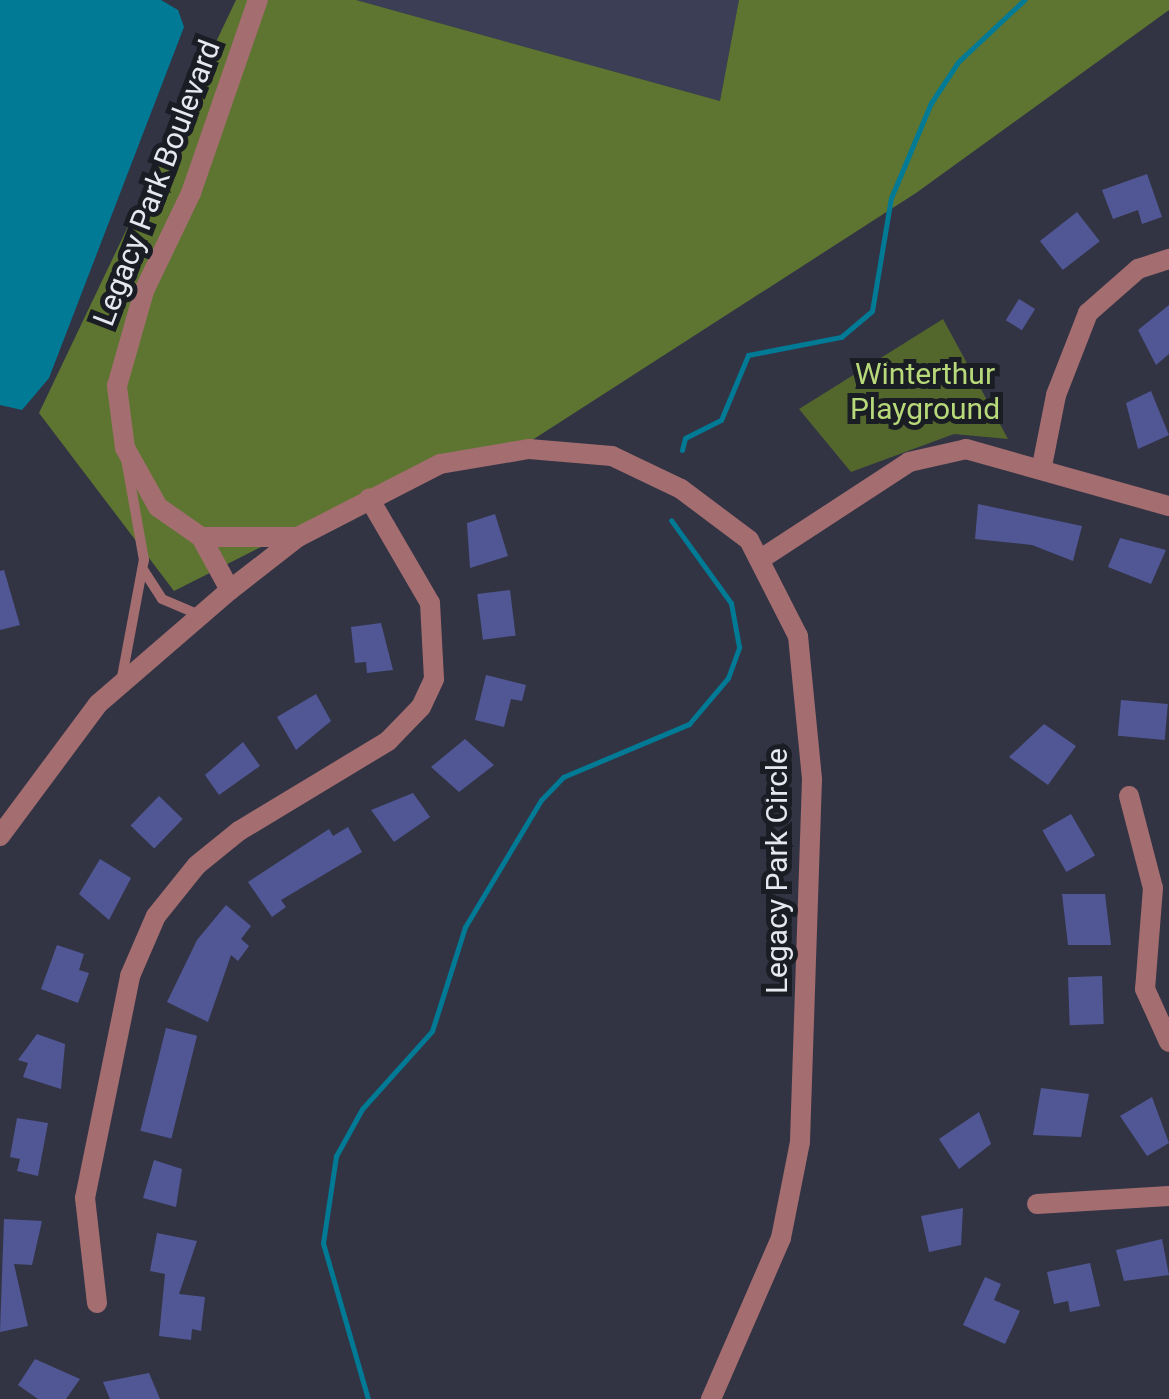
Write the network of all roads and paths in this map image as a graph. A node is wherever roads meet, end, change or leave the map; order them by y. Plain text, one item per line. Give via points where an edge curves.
1 (258, 0) edge
2 (1169, 259) edge
3 (125, 448) junction
4 (1042, 466) junction
5 (369, 498) junction
6 (1169, 506) edge
7 (298, 536) junction
8 (200, 537) junction
9 (764, 557) junction
10 (144, 570) junction
11 (230, 590) junction
12 (202, 614) junction
13 (118, 687) junction
14 (1129, 796) dead end
15 (0, 836) edge
16 (1169, 1042) edge
17 (1169, 1196) edge
18 (1037, 1204) dead end
19 (97, 1302) dead end
20 (710, 1399) edge

1 - 3 street, Legacy Park Boulevard via 126,347 118,386
2 - 4 street via 1138,269 1088,313 1067,358
3 - 8 street, Legacy Park Boulevard via 158,507
3 - 10 lane
4 - 6 street
4 - 9 street via 966,448 909,462
5 - 7 street, Legacy Park Circle
5 - 9 street, Legacy Park Circle via 440,464 528,450 612,456 681,489
5 - 19 street via 430,603 434,679 421,707 388,741 239,831 197,866 156,916 130,976 90,1162 85,1237
7 - 8 street
7 - 11 street, Legacy Park Circle
8 - 11 street, Legacy Park Boulevard
9 - 20 street, Legacy Park Circle via 798,636 812,779 800,1142 782,1238
10 - 12 lane via 162,599
10 - 13 lane via 135,640
11 - 12 street, Legacy Park Circle
12 - 13 street, Legacy Park Circle
13 - 15 street, Legacy Park Circle
14 - 16 street via 1152,888 1145,988
17 - 18 street

